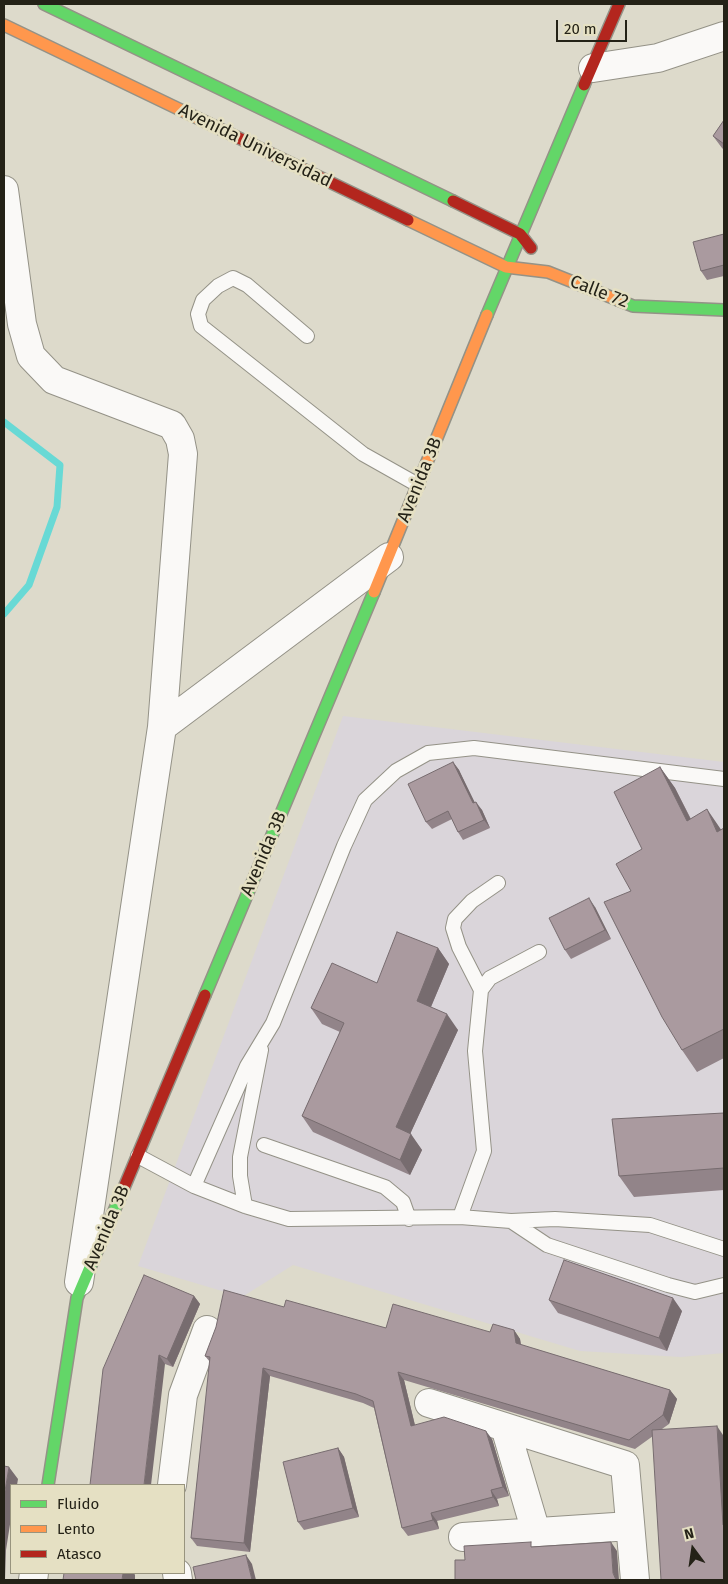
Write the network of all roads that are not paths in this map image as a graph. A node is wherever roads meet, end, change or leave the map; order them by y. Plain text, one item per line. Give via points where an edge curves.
1 (44, 4) edge
2 (619, 4) edge
3 (4, 25) edge
4 (724, 36) edge
5 (593, 68) junction
6 (4, 190) edge
7 (520, 234) junction
8 (506, 267) junction
9 (548, 272) junction
10 (724, 310) edge
11 (307, 336) dead end
12 (418, 485) junction
13 (389, 556) junction
14 (162, 727) junction
15 (724, 779) edge
16 (498, 883) dead end
17 (539, 952) dead end
18 (481, 990) junction
19 (263, 1039) junction
20 (264, 1145) dead end
21 (138, 1156) junction
22 (194, 1186) junction
23 (245, 1206) junction
24 (460, 1217) junction
25 (409, 1219) junction
26 (510, 1222) junction
27 (724, 1249) edge
28 (724, 1285) edge
29 (77, 1298) junction
30 (207, 1330) dead end
31 (429, 1403) dead end
32 (505, 1427) junction
33 (48, 1484) edge
34 (172, 1484) edge
35 (630, 1526) junction
36 (536, 1532) junction
37 (463, 1537) dead end
38 (635, 1580) edge

1 - 7 street
2 - 5 street, Avenida 3B
3 - 8 street, Avenida Universidad
4 - 5 street via 658,58
5 - 7 street, Avenida 3B
6 - 14 street via 22,324 31,356 54,380 172,424 180,439 183,454
7 - 8 street, Avenida 3B
7 - 9 street
8 - 9 street, Calle 72
8 - 12 street, Avenida 3B
9 - 10 street, Calle 72 via 633,306
11 - 12 lane via 247,285 233,278 202,300 198,314 201,326 363,454
12 - 13 street, Avenida 3B
13 - 14 street
13 - 21 street, Avenida 3B
14 - 29 street
15 - 19 lane via 474,748 428,753 396,771 365,800 273,1023
16 - 18 lane via 472,901 455,919 453,928
17 - 18 lane via 490,978
18 - 24 lane via 475,1051 484,1151
19 - 22 lane via 231,1099
19 - 23 lane via 240,1158
20 - 25 lane via 385,1187 403,1202
21 - 22 lane
21 - 29 street, Avenida 3B
22 - 23 lane
23 - 25 lane via 289,1219
24 - 25 lane
24 - 26 lane
26 - 27 lane via 555,1219 650,1225
26 - 28 lane via 547,1246 668,1285 695,1292
29 - 33 street, Avenida 3B
30 - 34 street via 184,1395
31 - 32 street
32 - 35 street via 626,1465
32 - 36 street
35 - 36 street
35 - 38 street
36 - 37 street

